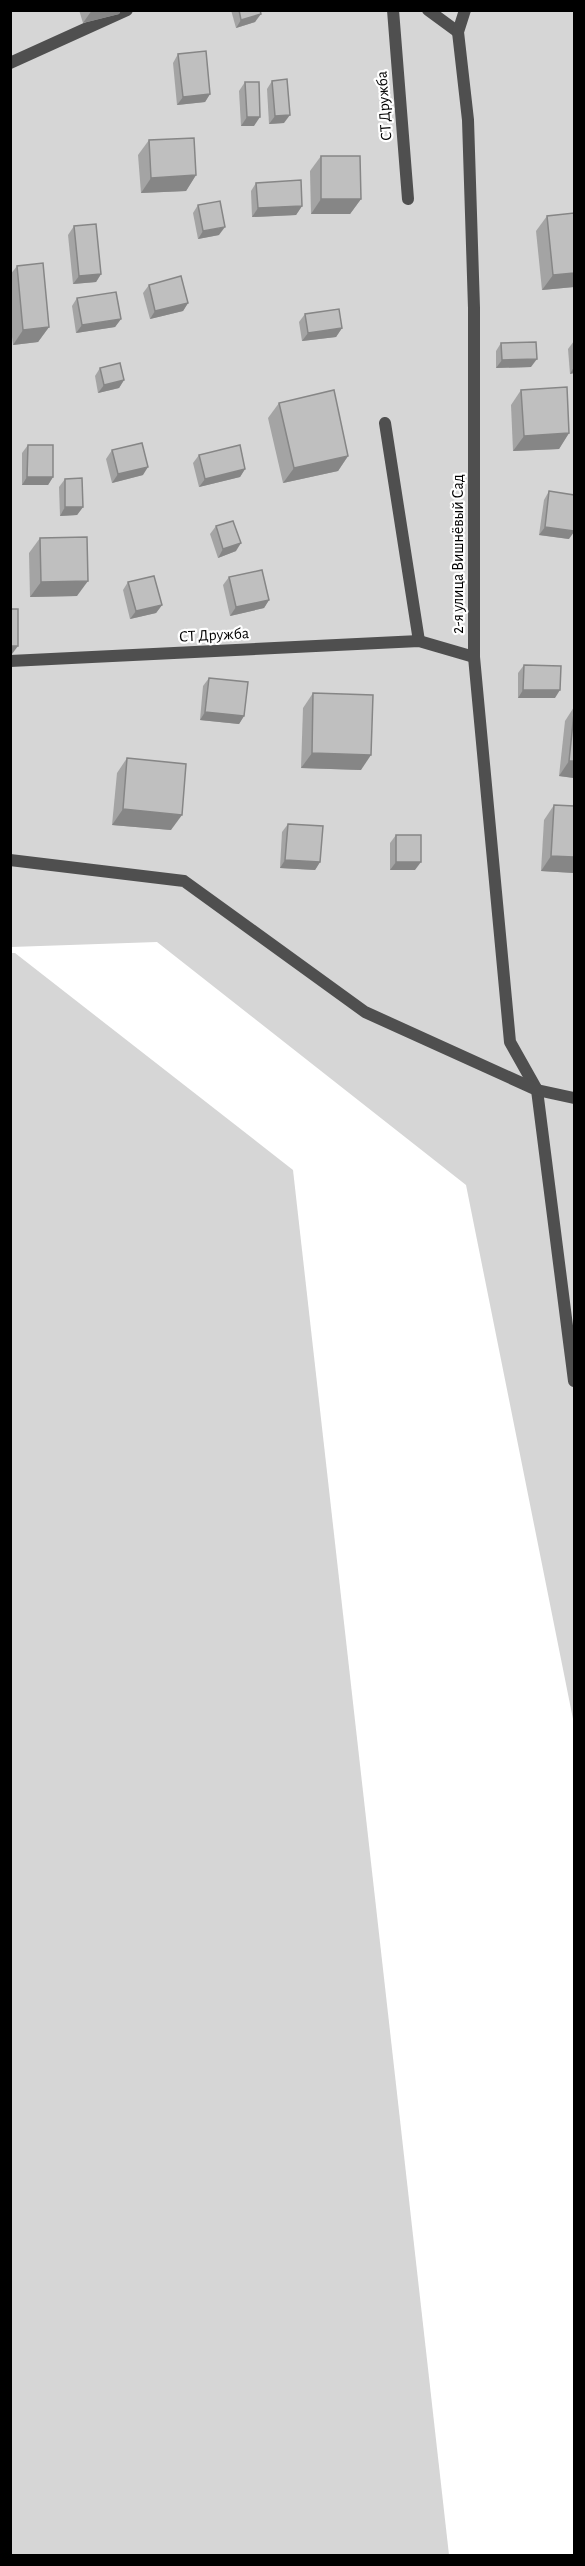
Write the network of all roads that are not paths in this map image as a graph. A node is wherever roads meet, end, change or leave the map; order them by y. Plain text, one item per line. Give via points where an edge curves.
1 (127, 10) edge
2 (393, 10) edge
3 (428, 10) edge
4 (465, 10) edge
5 (458, 32) junction
6 (10, 63) edge
7 (408, 199) dead end
8 (385, 423) dead end
9 (419, 641) junction
10 (474, 657) junction
11 (10, 661) edge
12 (10, 860) edge
13 (537, 1090) junction
14 (574, 1098) edge
15 (574, 1381) edge

1 - 6 street
2 - 7 street, СТ Дружба
3 - 5 street
4 - 5 street, 2-я улица Вишнёвый Сад
5 - 10 street, 2-я улица Вишнёвый Сад via 468,120 474,308
8 - 9 street
9 - 10 street, СТ Дружба
9 - 11 street, СТ Дружба
10 - 13 street, 2-я улица Вишнёвый Сад via 510,1042
12 - 13 street via 184,881 365,1012
13 - 14 street
13 - 15 street

